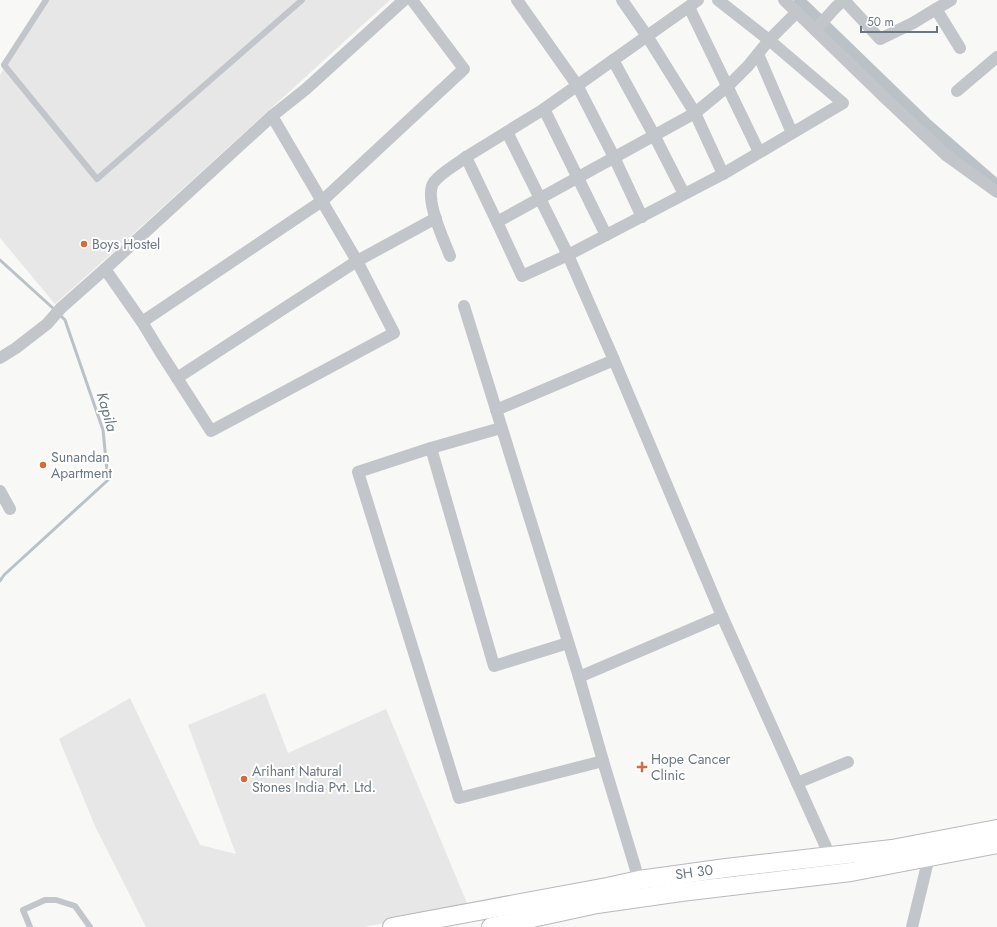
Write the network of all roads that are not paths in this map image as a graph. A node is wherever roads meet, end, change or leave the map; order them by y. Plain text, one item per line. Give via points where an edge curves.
1 (46, 0) edge
2 (302, 0) edge
3 (404, 0) edge
4 (412, 0) edge
5 (517, 0) edge
6 (622, 0) edge
7 (718, 0) edge
8 (784, 0) edge
9 (951, 0) edge
10 (838, 2) edge
11 (694, 3) edge
12 (936, 9) junction
13 (797, 12) junction
14 (815, 30) junction
15 (647, 36) junction
16 (770, 40) junction
17 (960, 48) dead end
18 (758, 54) junction
19 (997, 57) edge
20 (613, 60) junction
21 (577, 85) junction
22 (728, 86) junction
23 (957, 90) dead end
24 (544, 109) junction
25 (695, 113) junction
26 (272, 116) junction
27 (507, 132) junction
28 (792, 133) junction
29 (654, 135) junction
30 (759, 152) junction
31 (466, 157) junction
32 (614, 157) junction
33 (723, 174) junction
34 (578, 177) junction
35 (997, 192) edge
36 (684, 194) junction
37 (540, 198) junction
38 (322, 201) junction
39 (642, 217) junction
40 (436, 218) junction
41 (497, 222) junction
42 (606, 235) junction
43 (568, 255) junction
44 (450, 256) dead end
45 (357, 261) junction
46 (105, 269) junction
47 (464, 306) dead end
48 (142, 322) junction
49 (0, 358) edge
50 (614, 360) junction
51 (177, 378) junction
52 (496, 410) junction
53 (501, 428) junction
54 (431, 448) junction
55 (0, 491) edge
56 (10, 509) dead end
57 (722, 616) junction
58 (568, 643) junction
59 (579, 676) junction
60 (603, 761) junction
61 (848, 762) dead end
62 (797, 783) junction
63 (997, 829) edge
64 (997, 844) edge
65 (830, 856) junction
66 (893, 856) junction
67 (929, 857) junction
68 (639, 880) junction
69 (30, 927) edge
70 (90, 927) edge
71 (392, 927) edge
72 (492, 927) edge
73 (912, 927) edge

1 - 2 lane via 4,65 97,179
3 - 26 street via 306,89
4 - 38 street via 464,68
5 - 21 street
6 - 15 street
7 - 16 street
8 - 13 street
9 - 12 street
10 - 12 street via 880,39
10 - 14 street
11 - 15 street
11 - 22 street
12 - 17 street
13 - 14 street
13 - 16 street
14 - 35 street via 947,156
15 - 20 street
15 - 25 street
16 - 18 street
16 - 28 street via 843,103
18 - 22 street
18 - 28 street
19 - 23 street
20 - 21 street
20 - 29 street
21 - 24 street
21 - 32 street
22 - 25 street
22 - 30 street
24 - 27 street
24 - 34 street
25 - 29 street
25 - 33 street
26 - 38 street
26 - 46 street
27 - 31 street
27 - 37 street
28 - 30 street
29 - 32 street
29 - 36 street
30 - 33 street
31 - 40 street via 433,183 431,196
31 - 41 street
32 - 34 street
32 - 39 street
33 - 36 street
34 - 37 street
34 - 42 street
36 - 39 street
37 - 41 street
37 - 43 street
38 - 45 street
38 - 48 street
39 - 42 street
40 - 44 street
40 - 45 street
41 - 43 street via 522,276
42 - 43 street
43 - 50 street
45 - 51 street
45 - 51 street via 394,333 211,431
46 - 48 street
46 - 49 street via 46,324
47 - 52 street
48 - 51 street
50 - 52 street
50 - 57 street
52 - 53 street
53 - 54 street
53 - 58 street
54 - 58 street via 494,666
54 - 60 street via 358,472 459,798
55 - 56 street
57 - 59 street
57 - 62 street
58 - 59 street
59 - 60 street
60 - 68 street
61 - 62 street
62 - 65 street
63 - 66 main road, SH 30
64 - 67 main road, SH 30
65 - 66 main road, SH 30
65 - 68 main road, SH 30
66 - 67 main road, SH 30
66 - 72 main road, SH 30 via 851,872 597,904
67 - 73 street
68 - 71 main road, SH 30
69 - 70 lane via 23,910 45,900 56,900 75,906

